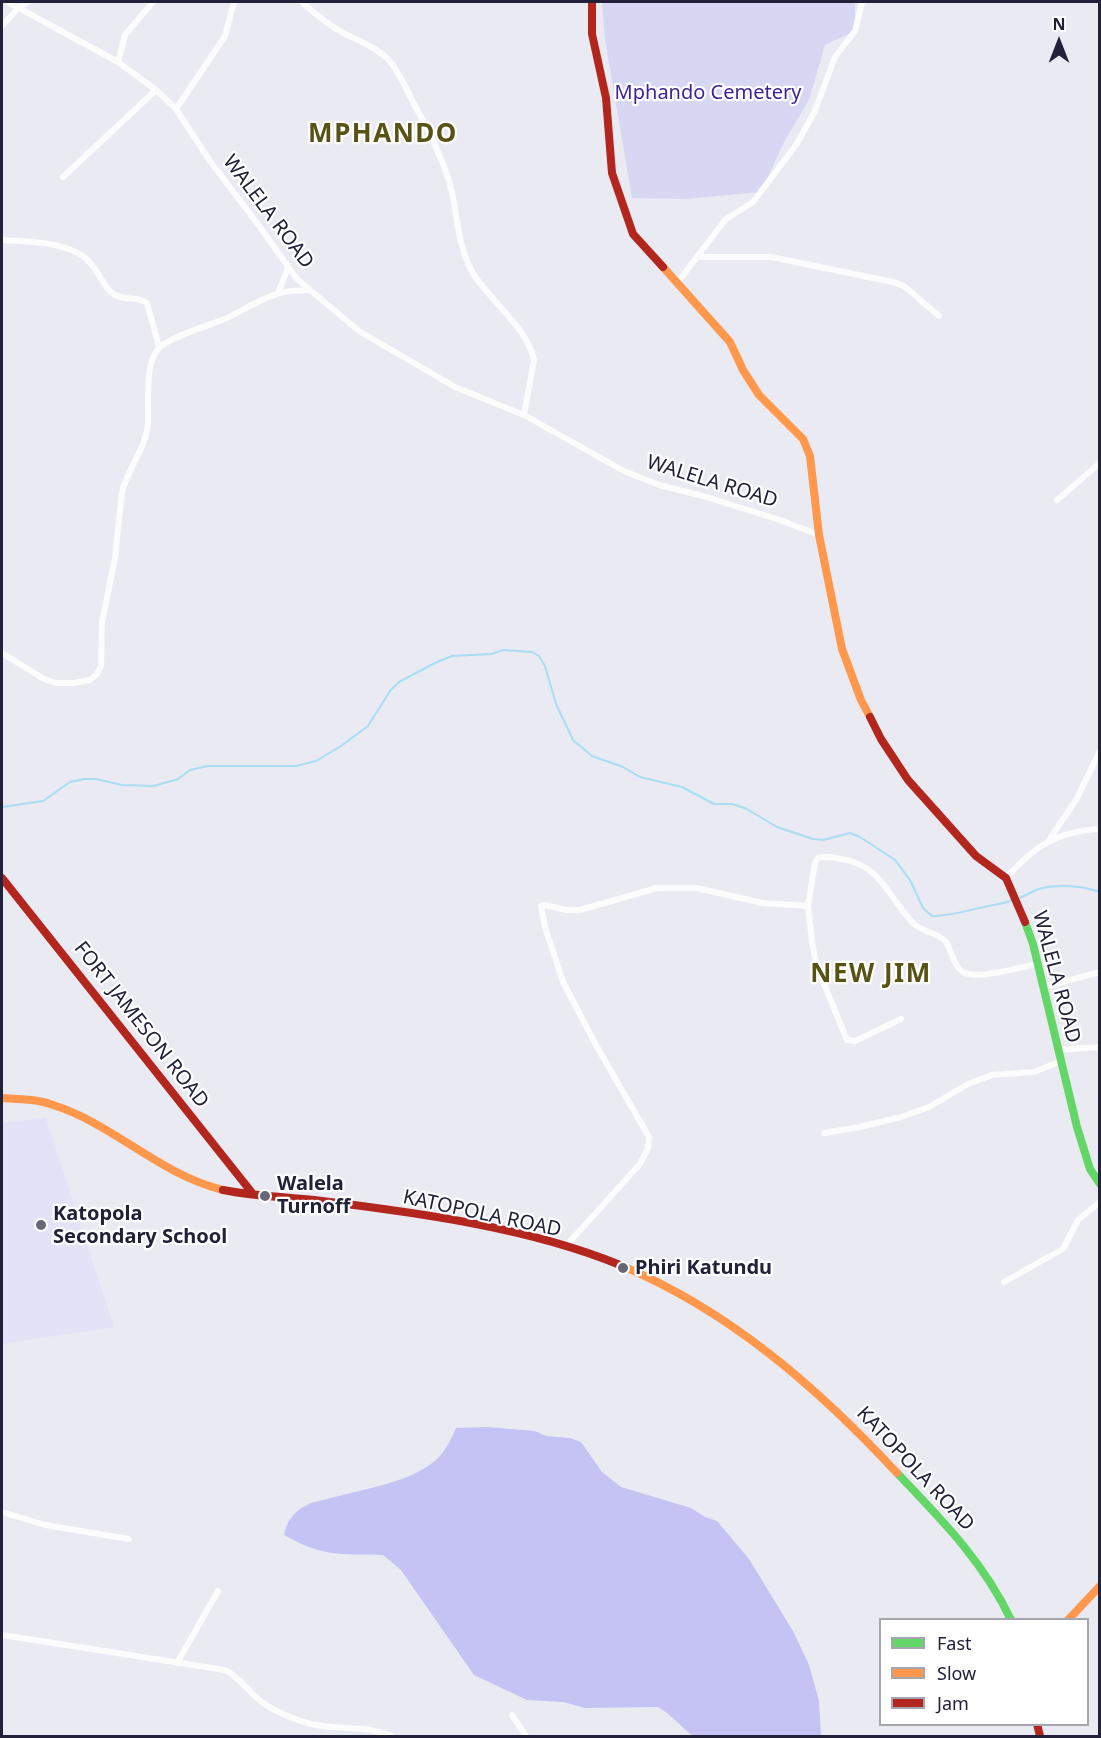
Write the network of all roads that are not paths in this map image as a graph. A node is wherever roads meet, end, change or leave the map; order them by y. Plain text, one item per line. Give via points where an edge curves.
1 (8, 2) edge
2 (27, 2) edge
3 (153, 2) edge
4 (234, 2) edge
5 (302, 2) edge
6 (592, 2) edge
7 (862, 2) edge
8 (18, 8) junction
9 (2, 26) edge
10 (118, 62) junction
11 (156, 90) junction
12 (176, 109) junction
13 (63, 177) dead end
14 (2, 240) edge
15 (697, 257) junction
16 (288, 268) junction
17 (678, 282) junction
18 (309, 291) junction
19 (278, 293) junction
20 (939, 316) dead end
21 (159, 347) junction
22 (524, 415) junction
23 (1100, 463) edge
24 (1058, 500) dead end
25 (819, 535) junction
26 (2, 653) edge
27 (1100, 751) edge
28 (1100, 829) edge
29 (1049, 840) junction
30 (2, 878) edge
31 (1006, 878) junction
32 (808, 906) junction
33 (1038, 964) junction
34 (1100, 972) edge
35 (1043, 987) junction
36 (901, 1019) dead end
37 (1100, 1047) edge
38 (1059, 1050) junction
39 (1061, 1061) junction
40 (2, 1098) edge
41 (824, 1133) dead end
42 (1100, 1184) edge
43 (253, 1194) junction
44 (1100, 1202) edge
45 (565, 1247) junction
46 (1004, 1282) dead end
47 (3, 1513) edge
48 (2, 1523) edge
49 (129, 1539) dead end
50 (1100, 1586) edge
51 (218, 1591) dead end
52 (1010, 1618) edge
53 (1070, 1618) edge
54 (2, 1635) edge
55 (177, 1664) junction
56 (512, 1715) dead end
57 (391, 1737) edge
58 (526, 1737) edge

1 - 8 street, WALELA ROAD
2 - 8 street
3 - 10 street via 125,35
4 - 12 street via 225,36
5 - 22 street via 314,14 390,61 399,75 441,156 462,251 475,276 532,352
6 - 17 street via 592,34 606,98 612,173 633,234
7 - 15 street via 855,31 835,57 814,113 796,145 753,202 725,220
8 - 9 street
8 - 10 street, WALELA ROAD
10 - 11 street, WALELA ROAD
11 - 12 street, WALELA ROAD
11 - 13 street
12 - 16 street, WALELA ROAD
14 - 21 street via 48,243 84,257 113,294 147,303
15 - 17 street
15 - 20 street via 771,257 893,282 904,286
16 - 18 street, WALELA ROAD
16 - 19 street
17 - 25 street via 730,342 759,395 803,439 810,456
18 - 19 street
18 - 22 street, WALELA ROAD via 359,331 404,358 455,387
19 - 21 street
21 - 26 street via 149,373 144,442 122,492 97,674 90,680 56,683
22 - 25 street, WALELA ROAD via 624,471 658,485 714,499
23 - 24 street
25 - 31 street, WALELA ROAD via 842,649 881,739 931,808 976,856
27 - 29 street via 1076,800
28 - 29 street
29 - 31 street via 1026,856
30 - 43 street, FORT JAMESON ROAD
31 - 33 street, WALELA ROAD via 1019,904
32 - 33 street via 818,858 854,861 871,871 915,924 945,942 965,973 974,975
32 - 36 street via 816,964 847,1040 855,1041
32 - 45 street via 762,903 697,888 657,888 580,910 541,906 563,982 649,1137 640,1164
33 - 35 street, WALELA ROAD
34 - 35 street
35 - 38 street, WALELA ROAD
37 - 38 street
38 - 39 street, WALELA ROAD
39 - 41 street via 1034,1071 992,1076 968,1084 930,1107 901,1117
39 - 42 street, WALELA ROAD via 1090,1169
40 - 43 street, KATOPOLA ROAD via 54,1105 198,1182
43 - 45 street, KATOPOLA ROAD via 481,1226
44 - 46 street via 1078,1220 1063,1249
45 - 52 street, KATOPOLA ROAD via 649,1278 691,1299 779,1361 841,1415 977,1560 1000,1594
47 - 48 street
47 - 49 street via 45,1525
50 - 53 street
51 - 55 street
54 - 55 street
55 - 57 street via 225,1670 264,1703 298,1721 319,1727 366,1729
56 - 58 street

